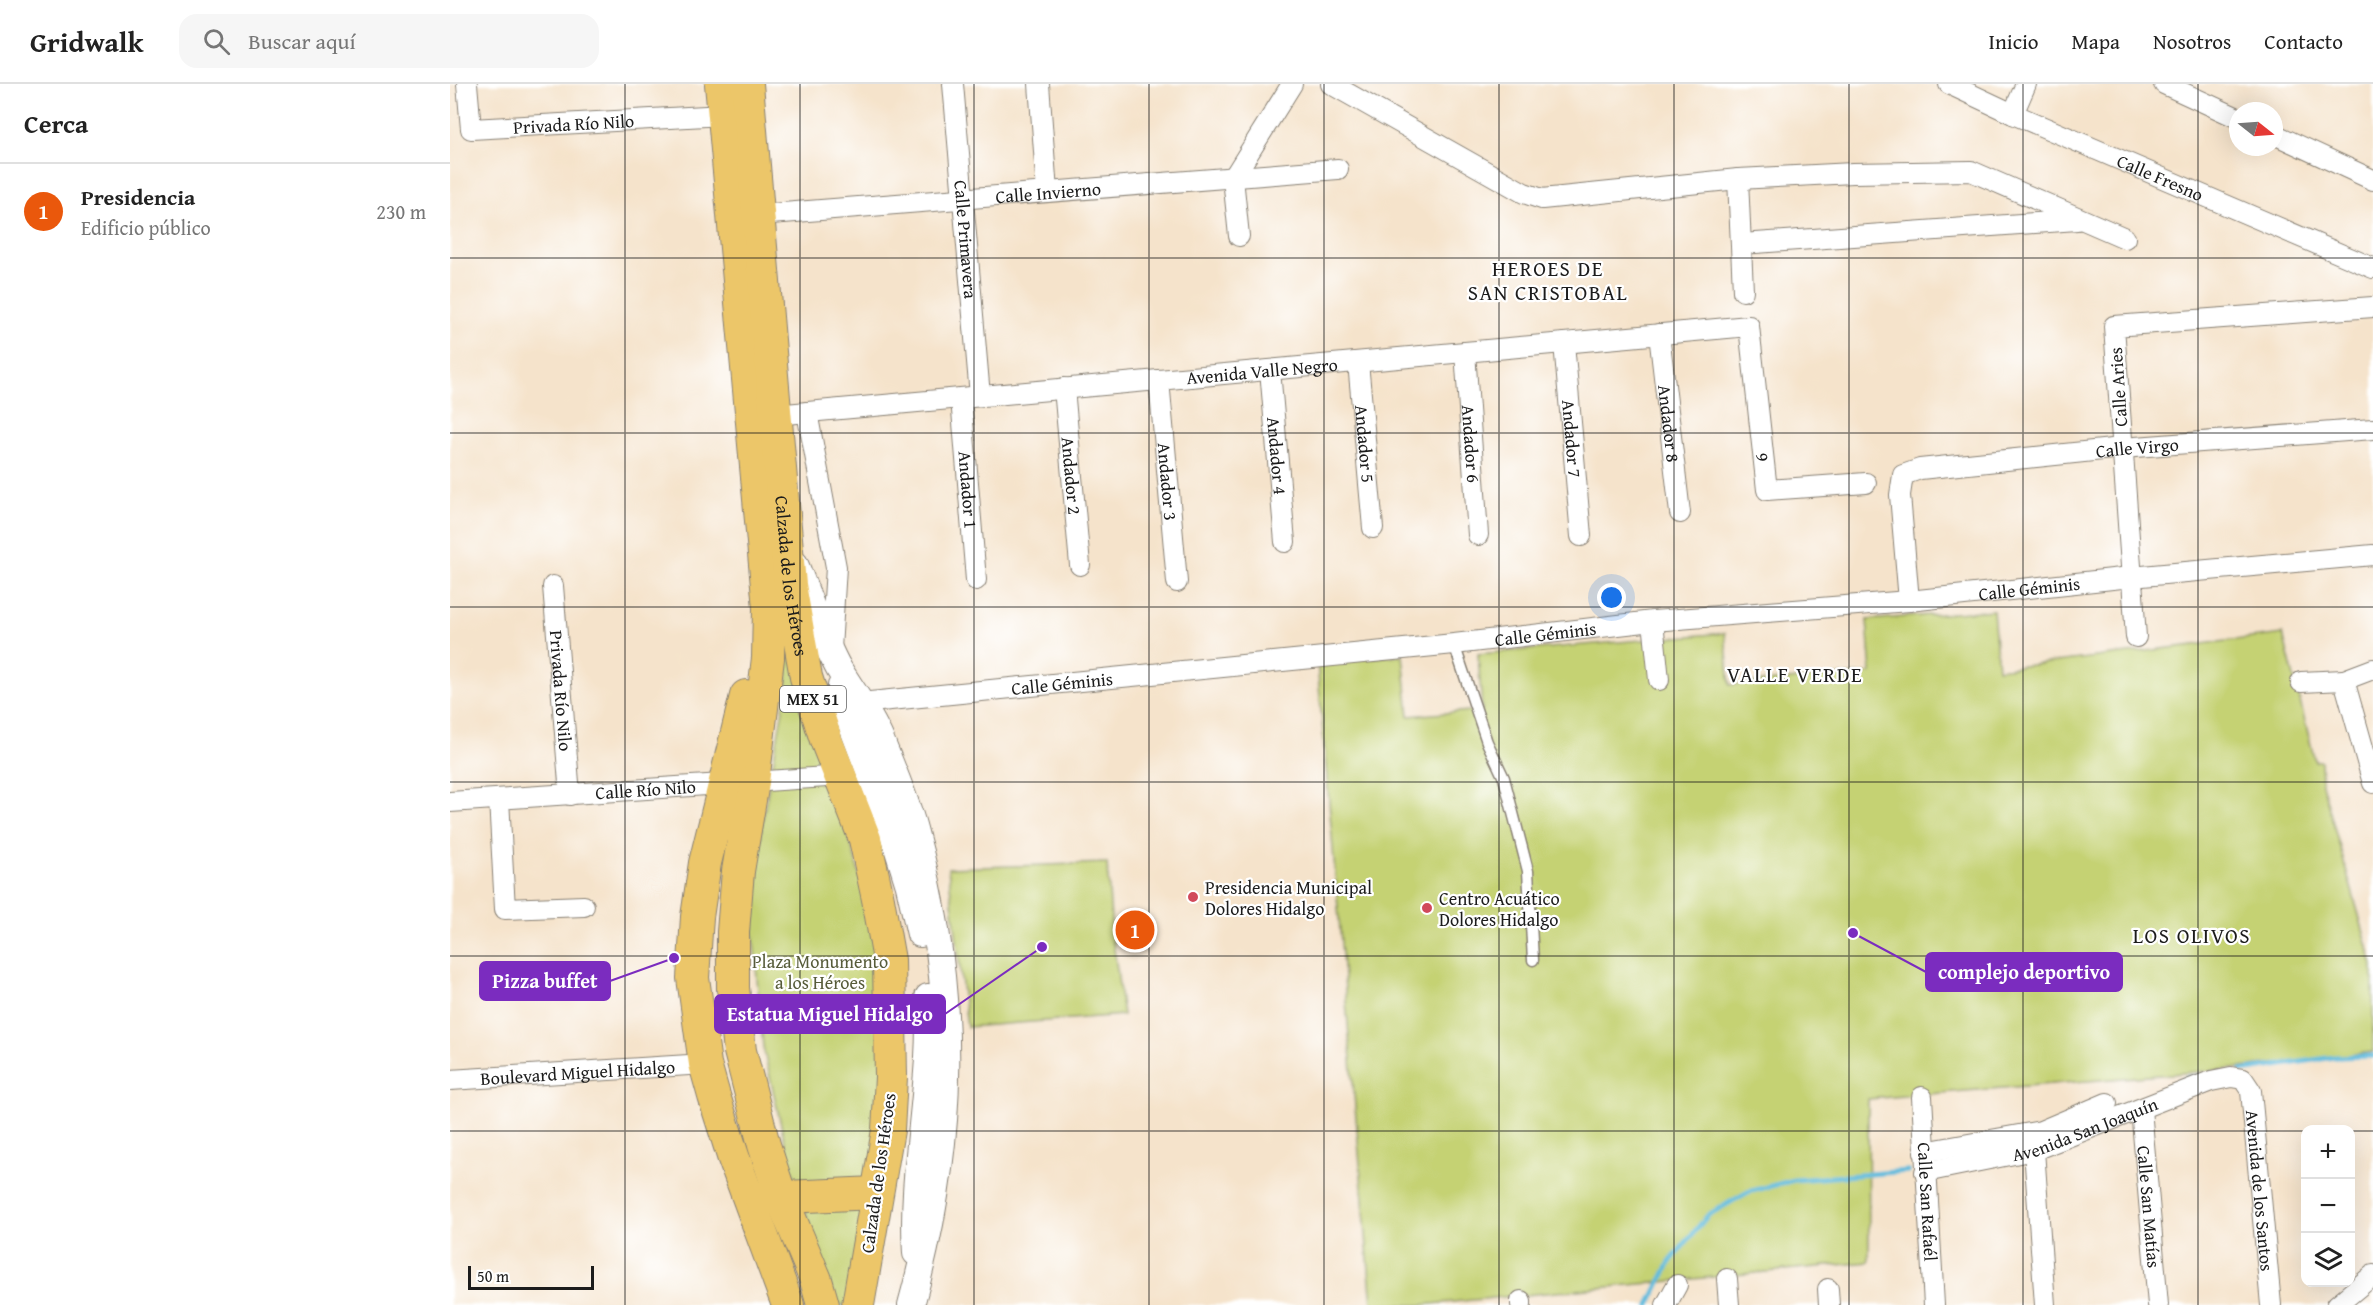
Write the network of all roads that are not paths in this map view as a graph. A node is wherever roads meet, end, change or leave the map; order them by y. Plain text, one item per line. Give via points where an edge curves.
1 (467, 84) edge
2 (721, 84) edge
3 (747, 84) edge
4 (953, 84) edge
5 (1039, 84) edge
6 (1292, 84) edge
7 (1331, 84) edge
8 (1949, 84) edge
9 (2026, 84) edge
10 (2164, 84) edge
11 (2013, 114) junction
12 (2229, 114) edge
13 (724, 115) junction
14 (2283, 138) edge
15 (1338, 169) dead end
16 (1233, 178) junction
17 (1738, 179) junction
18 (2373, 180) edge
19 (1047, 192) junction
20 (963, 198) junction
21 (758, 215) junction
22 (2082, 220) junction
23 (1239, 236) dead end
24 (2125, 238) dead end
25 (1742, 244) junction
26 (2373, 268) edge
27 (1743, 291) dead end
28 (2373, 307) edge
29 (1749, 326) joint
30 (1659, 334) junction
31 (1564, 343) junction
32 (1465, 352) junction
33 (1358, 362) junction
34 (1270, 370) junction
35 (1159, 380) junction
36 (1064, 388) junction
37 (970, 397) junction
38 (807, 412) junction
39 (775, 415) junction
40 (2373, 429) edge
41 (2122, 448) junction
42 (1866, 483) dead end
43 (1680, 513) dead end
44 (1373, 528) dead end
45 (1478, 535) dead end
46 (1581, 536) dead end
47 (1285, 542) dead end
48 (787, 544) junction
49 (2373, 555) edge
50 (1080, 565) dead end
51 (2131, 577) junction
52 (976, 580) dead end
53 (1177, 582) dead end
54 (553, 586) dead end
55 (1909, 601) junction
56 (1653, 621) junction
57 (2136, 637) dead end
58 (1454, 644) junction
59 (834, 658) junction
60 (2373, 669) edge
61 (1659, 680) dead end
62 (2344, 680) junction
63 (2301, 682) dead end
64 (840, 704) junction
65 (842, 776) junction
66 (738, 783) junction
67 (2373, 783) edge
68 (570, 795) junction
69 (499, 799) junction
70 (450, 802) edge
71 (584, 906) dead end
72 (1533, 960) dead end
73 (705, 1064) junction
74 (2244, 1079) joint
75 (450, 1080) edge
76 (1922, 1097) dead end
77 (2107, 1103) dead end
78 (2141, 1109) junction
79 (2034, 1150) junction
80 (1924, 1152) junction
81 (1925, 1172) junction
82 (876, 1193) junction
83 (781, 1197) junction
84 (749, 1199) junction
85 (924, 1212) junction
86 (871, 1224) junction
87 (2373, 1275) edge
88 (1727, 1279) dead end
89 (1677, 1285) dead end
90 (788, 1305) edge
91 (823, 1305) edge
92 (858, 1305) edge
93 (911, 1305) edge
94 (1666, 1305) edge
95 (1729, 1305) edge
96 (1934, 1305) edge
97 (2046, 1305) edge
98 (2158, 1305) edge
99 (2271, 1305) edge
100 (2337, 1305) edge

1 - 13 street, Privada Río Nilo via 471,129
2 - 13 main road, Calzada de los Héroes
3 - 21 main road, Calzada de los Héroes / MEX 51
4 - 20 street, Calle Primavera
5 - 19 street
6 - 16 street
7 - 17 street via 1524,193 1542,199
8 - 11 street, Calle Fresno
9 - 11 street
10 - 12 street
11 - 26 street, Calle Fresno
13 - 66 main road, Calzada de los Héroes via 769,608
14 - 18 street
15 - 16 street, Calle Invierno
16 - 19 street, Calle Invierno
16 - 23 street
17 - 22 street via 1971,171
17 - 25 street
19 - 20 street, Calle Invierno
20 - 21 street, Calle Invierno
20 - 37 street, Calle Primavera
21 - 39 main road, Calzada de los Héroes / MEX 51
22 - 24 street
22 - 25 street
25 - 27 street
28 - 41 street, Calle Aries via 2114,326
29 - 30 street, Avenida Valle Negro
29 - 42 street, 9 via 1767,490
30 - 31 street, Avenida Valle Negro
30 - 43 street, Andador 8
31 - 32 street, Avenida Valle Negro
31 - 46 street, Andador 7
32 - 33 street, Avenida Valle Negro
32 - 45 street, Andador 6
33 - 34 street, Avenida Valle Negro
33 - 44 street, Andador 5
34 - 35 street, Avenida Valle Negro
34 - 47 street, Andador 4
35 - 36 street, Avenida Valle Negro
35 - 53 street, Andador 3
36 - 37 street, Avenida Valle Negro
36 - 50 street, Andador 2
37 - 38 street, Avenida Valle Negro
37 - 52 street, Andador 1
38 - 39 street, Avenida Valle Negro
38 - 59 street via 836,567
39 - 48 main road, Calzada de los Héroes / MEX 51
40 - 41 street, Calle Virgo
41 - 51 street, Calle Aries
41 - 55 street, Calle Virgo via 1920,469 1903,475 1900,495
48 - 59 street
48 - 64 main road, Calzada de los Héroes / MEX 51 via 806,677
49 - 51 street, Calle Géminis
51 - 55 street, Calle Géminis
51 - 57 street, Calle Aries
54 - 68 street, Privada Río Nilo
55 - 56 street, Calle Géminis
56 - 58 street, Calle Géminis
56 - 61 street
58 - 64 street, Calle Géminis
58 - 72 lane via 1487,742 1504,778 1528,871
59 - 64 street
60 - 62 street
62 - 63 street
62 - 67 street
64 - 65 main road, Calzada de los Héroes / MEX 51 via 826,740
64 - 85 street via 880,737 903,830 928,884 948,1036
65 - 66 street, Calle Río Nilo
65 - 82 main road, Calzada de los Héroes / MEX 51 via 865,838 889,960 891,1077 888,1130
66 - 68 street, Calle Río Nilo
66 - 73 main road via 705,863 697,917 693,978
66 - 83 main road via 733,932 740,1051
68 - 69 street, Calle Río Nilo
69 - 70 street, Calle Río Nilo
69 - 71 street via 505,909
73 - 75 street, Boulevard Miguel Hidalgo
73 - 84 main road
74 - 78 street, Avenida San Joaquín via 2211,1081
74 - 99 street, Avenida de los Santos via 2251,1091
76 - 80 street, Calle San Rafaél
77 - 80 street via 2041,1131
78 - 79 street, Avenida San Joaquín
78 - 98 street, Calle San Matías
79 - 81 street, Avenida San Joaquín
79 - 97 street
80 - 81 street, Calle San Rafaél
81 - 96 street, Calle San Rafaél
82 - 83 main road
82 - 86 main road, Calzada de los Héroes / MEX 51
83 - 84 main road
83 - 91 main road via 803,1245
84 - 90 main road
85 - 86 street
85 - 93 street via 918,1280
86 - 92 main road, Calzada de los Héroes / MEX 51
87 - 100 street
88 - 95 street
89 - 94 street

